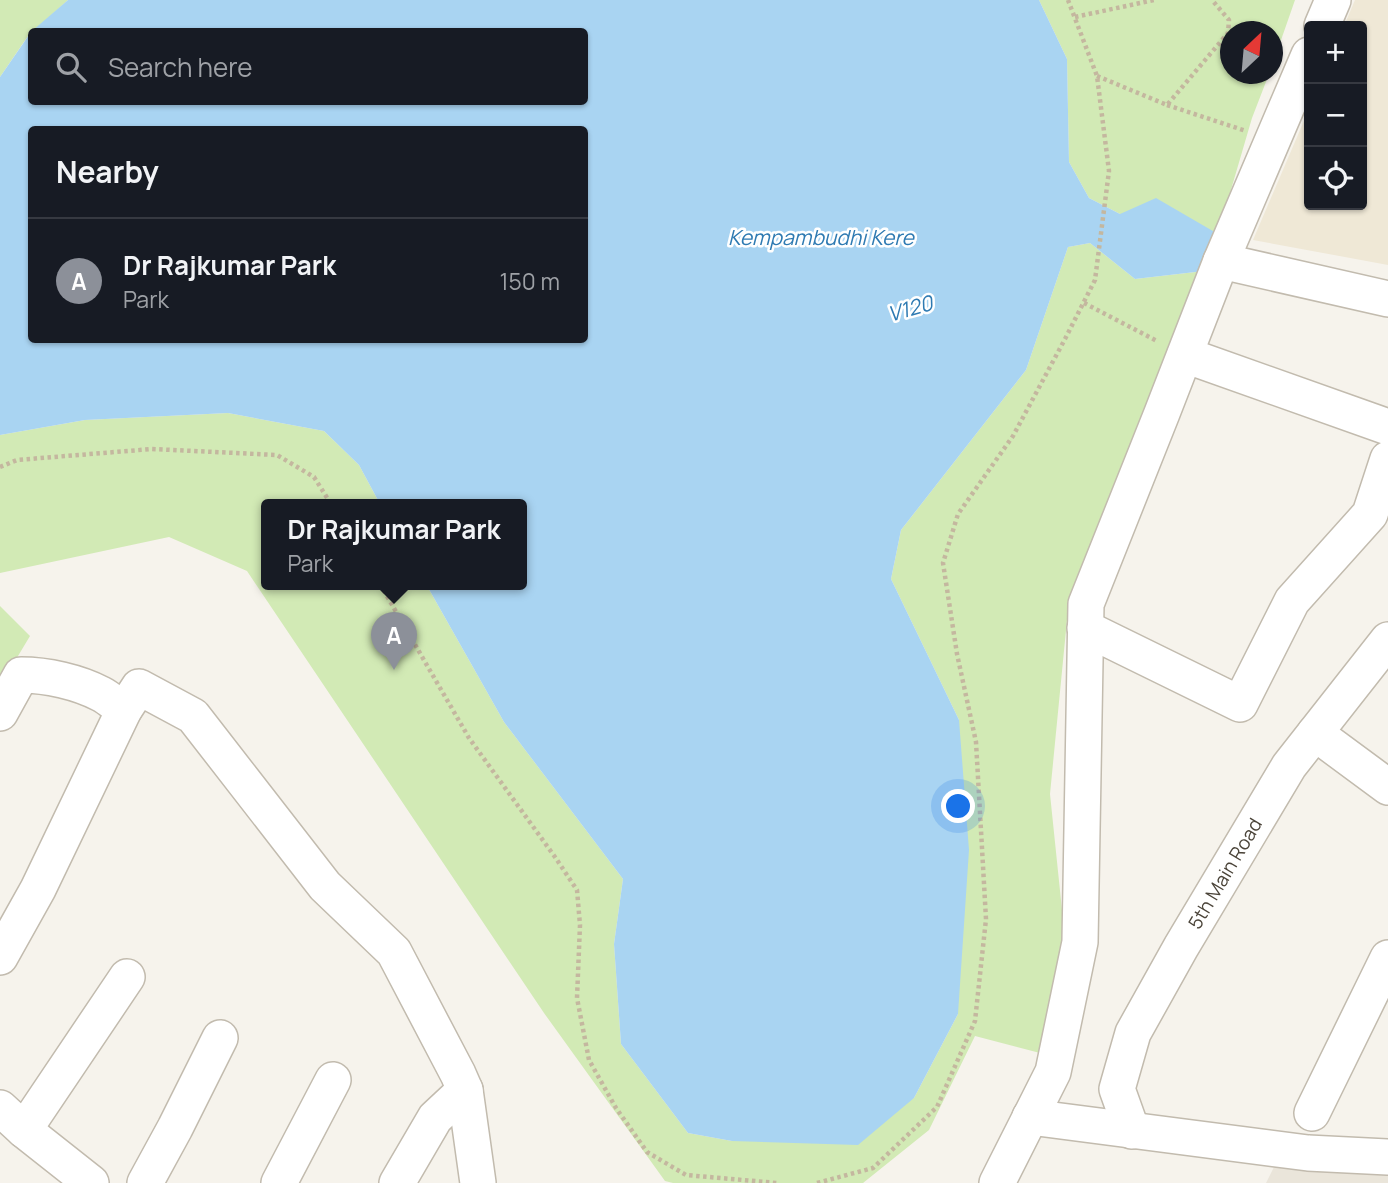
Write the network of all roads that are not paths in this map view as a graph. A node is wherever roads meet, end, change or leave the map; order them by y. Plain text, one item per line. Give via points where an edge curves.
1 (1333, 0) edge
2 (1324, 21) edge
3 (1304, 67) edge
4 (1221, 261) junction
5 (1388, 299) edge
6 (1185, 355) junction
7 (1388, 427) edge
8 (1388, 459) edge
9 (1085, 628) junction
10 (1388, 639) edge
11 (124, 710) junction
12 (0, 713) edge
13 (1315, 733) junction
14 (1388, 787) edge
15 (0, 957) edge
16 (1388, 958) edge
17 (127, 977) dead end
18 (220, 1038) dead end
19 (333, 1080) dead end
20 (465, 1090) junction
21 (1311, 1113) dead end
22 (1030, 1117) junction
23 (12, 1119) edge
24 (1132, 1131) junction
25 (1388, 1157) edge
26 (1345, 1169) edge
27 (91, 1183) edge
28 (145, 1183) edge
29 (279, 1183) edge
30 (397, 1183) edge
31 (478, 1183) edge
32 (997, 1183) edge

1 - 2 street
3 - 4 street
4 - 5 street
4 - 6 street
6 - 7 street
6 - 9 street via 1086,604
8 - 9 street via 1370,514 1292,601 1240,704
9 - 22 street via 1080,943 1053,1072
10 - 13 street, 5th Main Road
11 - 12 street via 102,694 69,682 21,675
11 - 15 street
11 - 20 street via 139,687 193,716 325,886 394,952
13 - 14 street
13 - 24 street, 5th Main Road via 1289,766 1133,1033 1117,1089
16 - 21 street
17 - 23 street
18 - 28 street
19 - 29 street
20 - 30 street via 435,1118
20 - 31 street
22 - 24 street
22 - 32 street
23 - 27 street
24 - 26 street via 1308,1153
25 - 26 street

